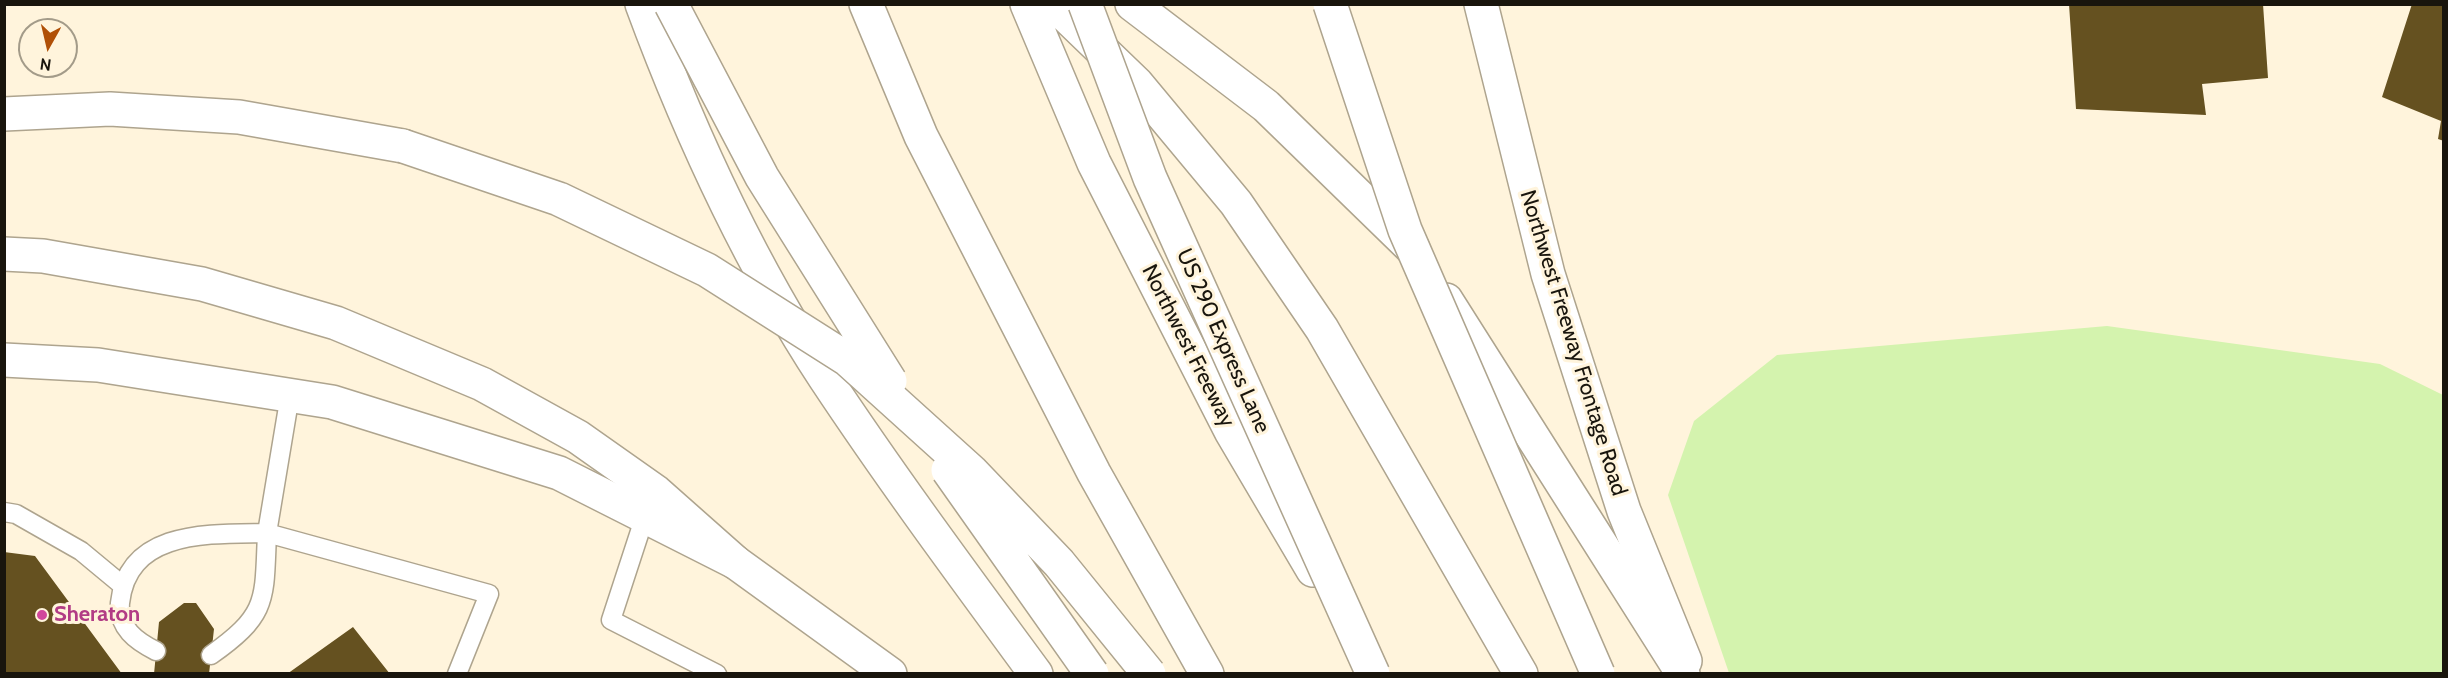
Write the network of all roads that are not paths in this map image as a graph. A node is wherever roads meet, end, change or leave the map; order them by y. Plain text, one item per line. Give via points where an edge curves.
1 (642, 4) edge
2 (671, 4) edge
3 (866, 4) edge
4 (1027, 4) edge
5 (1054, 4) edge
6 (1085, 4) edge
7 (1132, 4) edge
8 (1330, 4) edge
9 (1481, 4) edge
10 (4, 114) edge
11 (4, 254) edge
12 (4, 360) edge
13 (290, 395) junction
14 (4, 512) edge
15 (645, 516) junction
16 (267, 533) junction
17 (735, 562) junction
18 (122, 585) junction
19 (156, 651) dead end
20 (211, 655) dead end
21 (886, 672) edge
22 (457, 674) edge
23 (717, 674) edge
24 (1036, 674) edge
25 (1092, 674) edge
26 (1149, 674) edge
27 (1207, 674) edge
28 (1374, 674) edge
29 (1521, 674) edge
30 (1598, 674) edge
31 (1683, 674) edge
32 (1690, 674) edge

1 - 24 main road via 668,76 740,230 825,377
2 - 25 main road, bridge via 762,177 848,316 943,462
3 - 27 main road via 921,136 1094,473
4 - 28 main road, Northwest Freeway via 1094,163 1232,431
5 - 29 main road via 1137,84 1236,203 1322,329
6 - 28 main road, US 290 Express Lane, bridge via 1150,178
7 - 31 main road via 1266,106 1409,242
8 - 30 main road, bridge via 1406,230
9 - 32 main road, Northwest Freeway Frontage Road via 1548,274 1624,511
10 - 26 main road, bridge via 110,109 239,117 403,146 559,199 706,270 847,359 971,471 1059,563
11 - 17 main road via 44,256 202,284 336,323 482,384 578,437 656,492
12 - 13 main road via 98,365
13 - 15 main road via 332,402 559,473
13 - 16 lane
14 - 18 lane via 16,514 81,551
15 - 17 main road
15 - 23 lane via 611,620
16 - 18 lane via 175,539 138,560
16 - 20 lane via 264,590 256,614 238,636
16 - 22 lane via 489,594
17 - 21 main road
18 - 19 lane via 120,612 125,628 137,641

